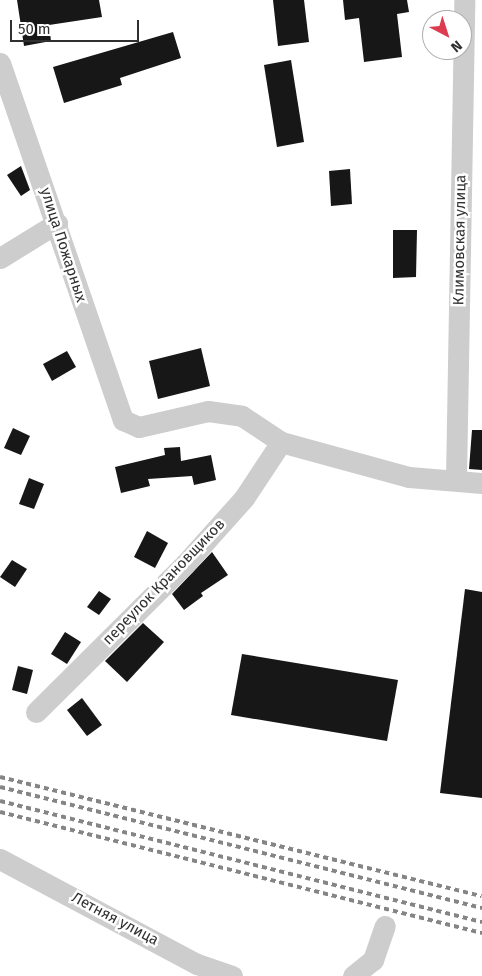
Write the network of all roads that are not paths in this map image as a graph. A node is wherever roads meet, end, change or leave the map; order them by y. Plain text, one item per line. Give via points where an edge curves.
1 (464, 0) edge
2 (0, 63) edge
3 (57, 223) junction
4 (0, 258) edge
5 (281, 442) junction
6 (456, 479) junction
7 (482, 483) edge
8 (36, 712) dead end
9 (0, 859) edge
10 (385, 926) dead end
11 (195, 970) edge
12 (232, 976) edge
13 (352, 976) edge

1 - 6 street, Климовская улица
2 - 3 street, улица Пожарных
3 - 4 street
3 - 5 street, улица Пожарных via 119,414 129,424 139,427 208,411 242,416
5 - 6 street via 409,477
5 - 8 street, переулок Крановщиков via 244,498 185,564
6 - 7 street
9 - 11 street, Летняя улица
10 - 13 street via 373,960
11 - 12 street, Летняя улица

